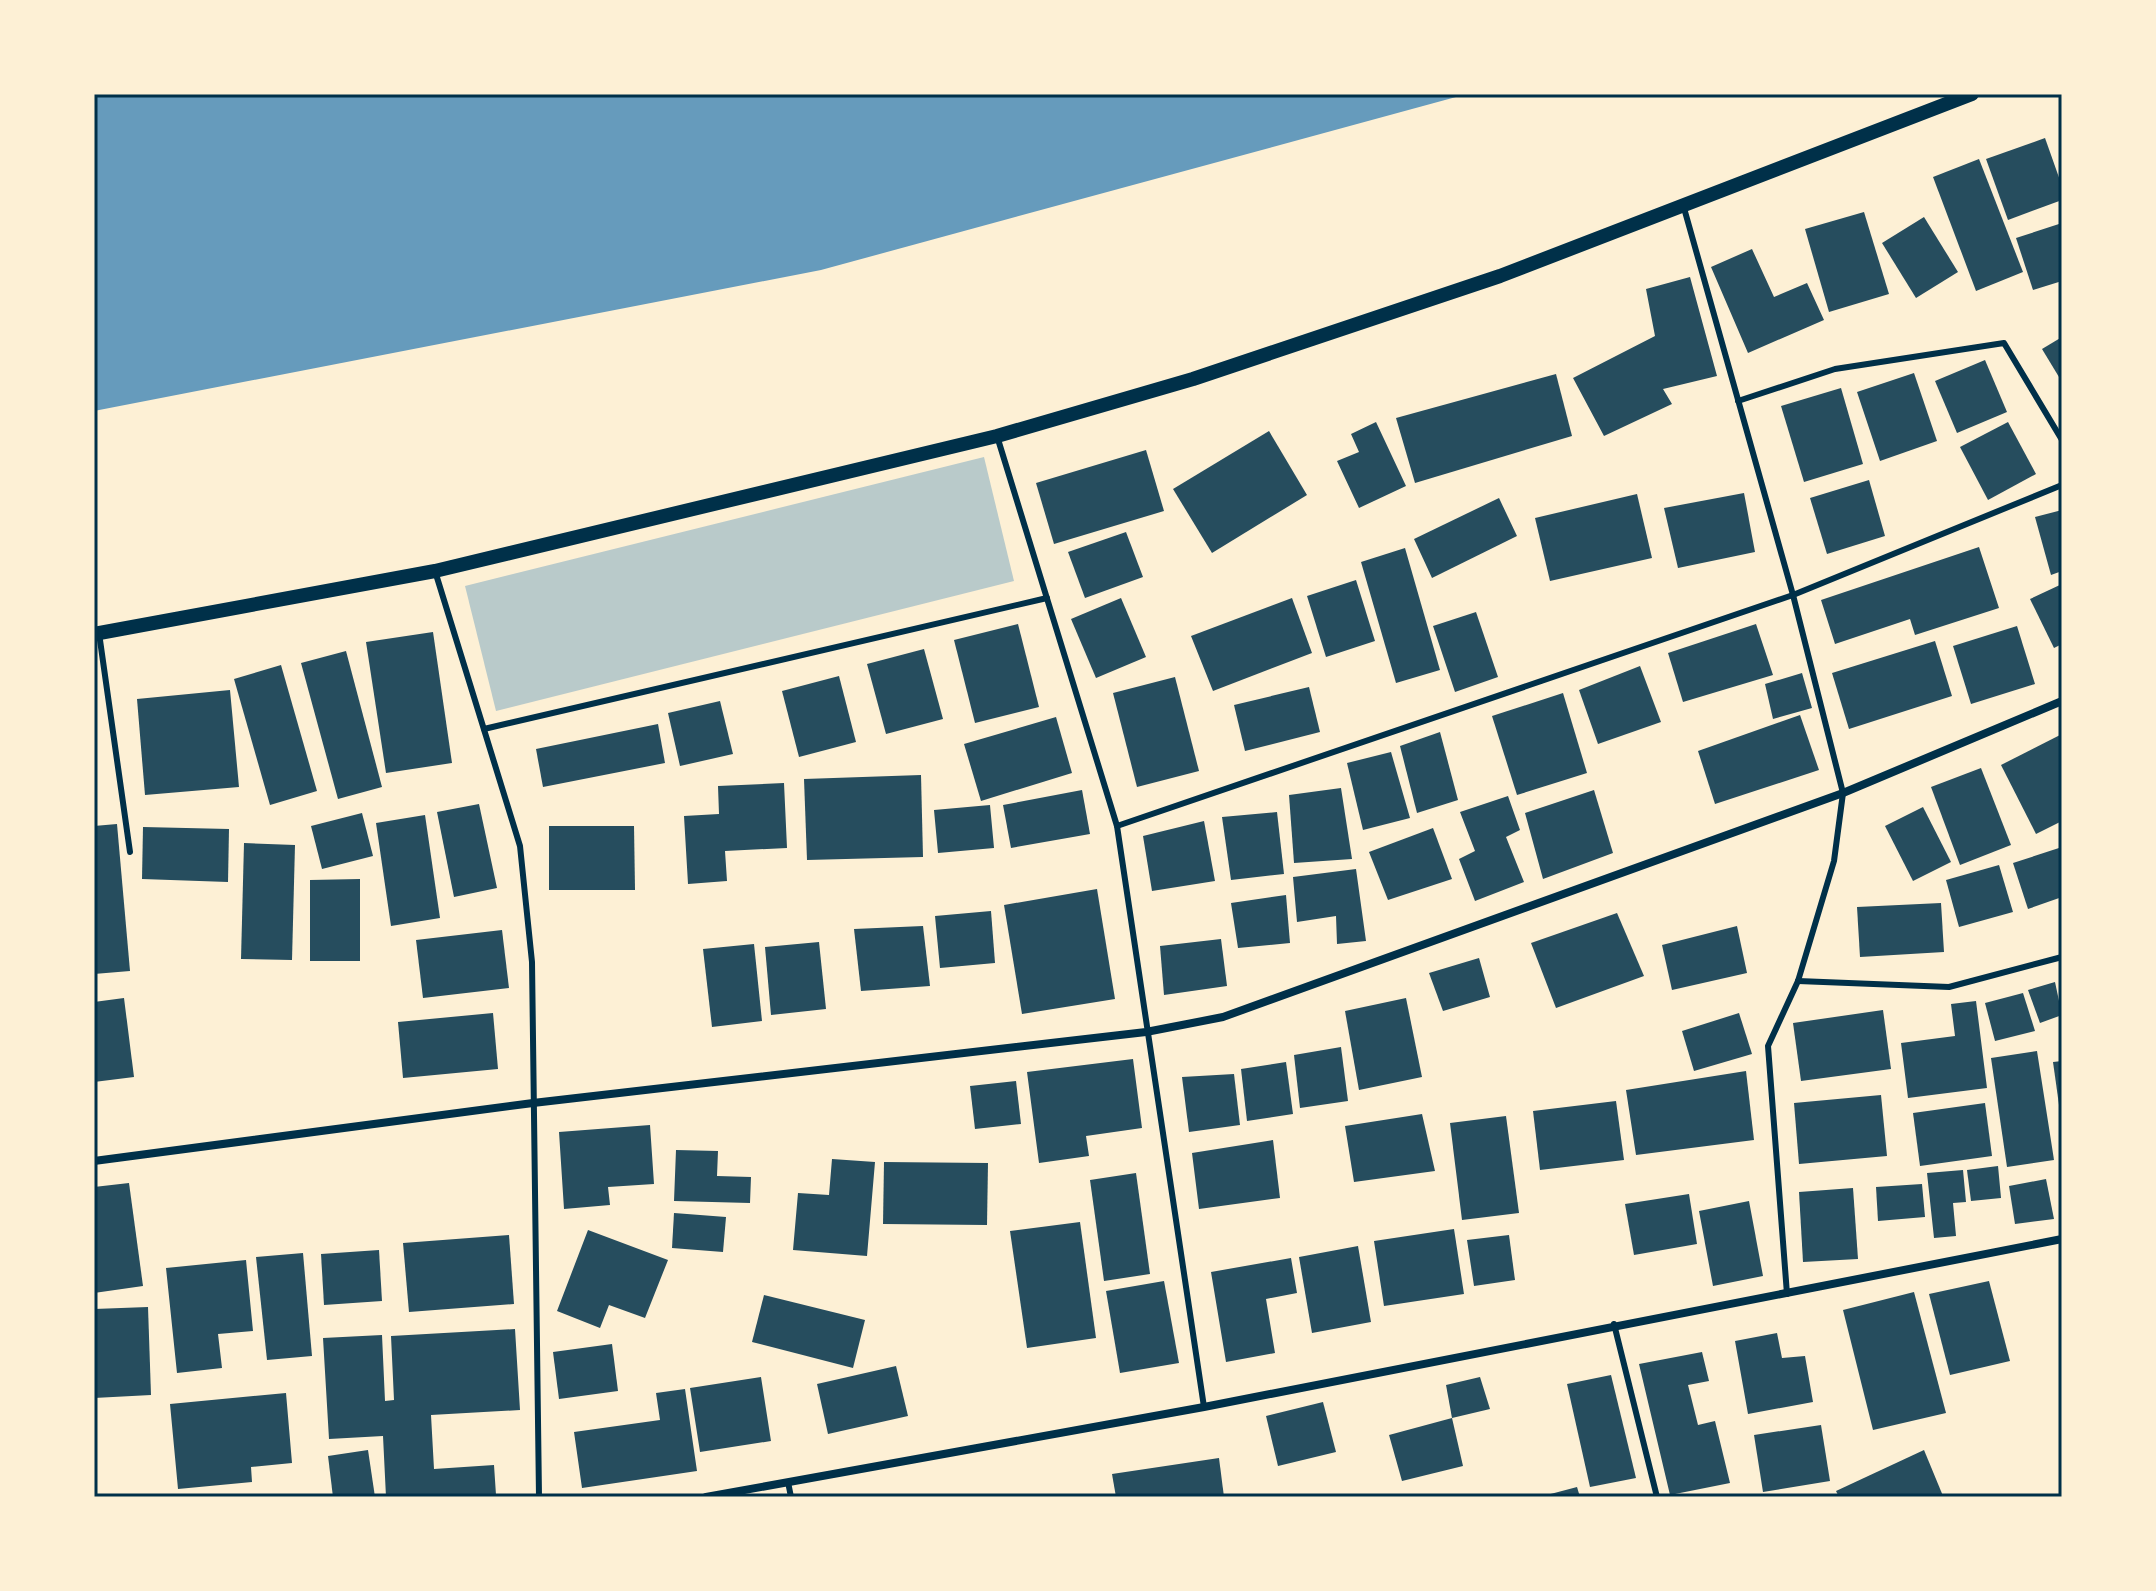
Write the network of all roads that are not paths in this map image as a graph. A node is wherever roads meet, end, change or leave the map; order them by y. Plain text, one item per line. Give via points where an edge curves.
1 (1972, 94) edge
2 (1684, 206) junction
3 (1738, 401) junction
4 (997, 436) junction
5 (2062, 440) edge
6 (2062, 485) edge
7 (435, 571) junction
8 (1793, 595) junction
9 (1047, 598) junction
10 (96, 633) edge
11 (2062, 701) edge
12 (484, 729) junction
13 (1843, 793) junction
14 (1117, 826) junction
15 (130, 852) dead end
16 (2062, 957) edge
17 (1798, 981) junction
18 (1146, 1032) junction
19 (533, 1103) junction
20 (94, 1161) edge
21 (2062, 1239) edge
22 (1787, 1294) junction
23 (1614, 1324) junction
24 (1204, 1407) junction
25 (788, 1482) junction
26 (539, 1497) edge
27 (706, 1497) edge
28 (791, 1497) edge
29 (1657, 1497) edge

1 - 2 street
2 - 3 lane
2 - 4 street via 1500,276 1193,379
3 - 5 lane via 1835,369 2004,343
3 - 8 lane
4 - 7 street
4 - 9 lane
6 - 8 lane
7 - 10 street
7 - 12 lane
8 - 13 lane
8 - 14 lane
9 - 12 lane
9 - 14 lane
10 - 15 lane
11 - 13 street
12 - 19 lane via 520,846 532,962
13 - 17 lane via 1834,861
13 - 18 street via 1223,1017
14 - 18 lane
16 - 17 lane via 1949,987
17 - 22 lane via 1768,1046
18 - 19 street
18 - 24 lane
19 - 20 street
19 - 26 lane
21 - 22 street
22 - 23 street
23 - 24 street
23 - 29 lane
24 - 25 street
25 - 27 street
25 - 28 lane

